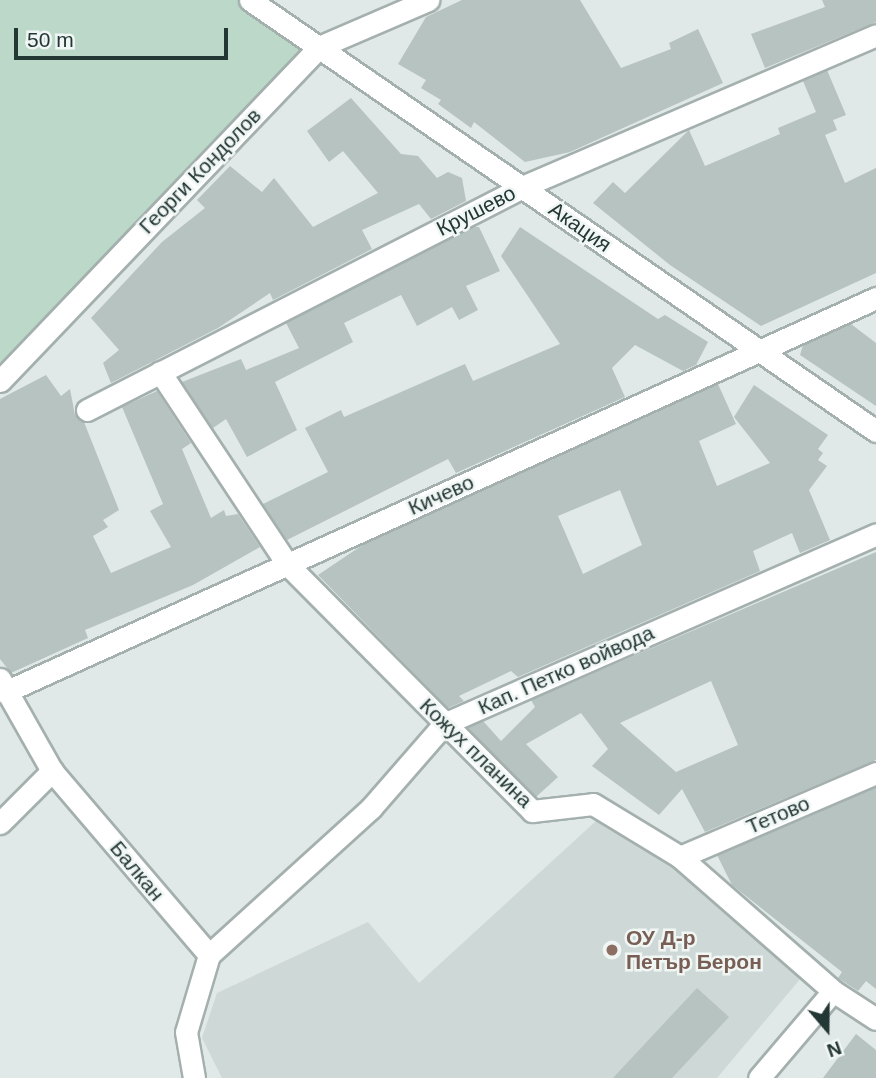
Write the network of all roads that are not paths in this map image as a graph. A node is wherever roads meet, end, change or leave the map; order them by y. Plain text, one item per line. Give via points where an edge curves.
1 (250, 0) edge
2 (428, 0) edge
3 (876, 36) edge
4 (319, 47) junction
5 (523, 187) junction
6 (876, 298) edge
7 (760, 351) junction
8 (160, 372) junction
9 (0, 381) edge
10 (87, 410) dead end
11 (876, 431) edge
12 (876, 534) edge
13 (288, 564) junction
14 (2, 685) edge
15 (444, 724) junction
16 (52, 771) junction
17 (876, 774) edge
18 (0, 823) edge
19 (680, 857) junction
20 (209, 955) junction
21 (833, 990) junction
22 (876, 1019) edge
23 (194, 1078) edge
24 (759, 1078) edge

1 - 4 street, Акация
2 - 4 street, Георги Кондолов
3 - 5 street, Крушево
4 - 5 street, Акация
4 - 9 street, Георги Кондолов
5 - 7 street, Акация
5 - 8 street, Крушево
6 - 7 street, Кичево
7 - 11 street, Акация
7 - 13 street, Кичево
8 - 10 street, Крушево
8 - 13 street, Кожух планина
12 - 15 street, Кап. Петко войвода
13 - 14 street, Кичево
13 - 15 street, Кожух планина
14 - 16 street, Балкан
15 - 19 street, Кожух планина via 532,811 593,804
15 - 20 street, Кап. Петко войвода via 371,808
16 - 18 street
16 - 20 street, Балкан
17 - 19 street, Тетово
19 - 21 street, Кожух планина
20 - 23 street via 186,1032
21 - 22 street, Кожух планина
21 - 24 street

